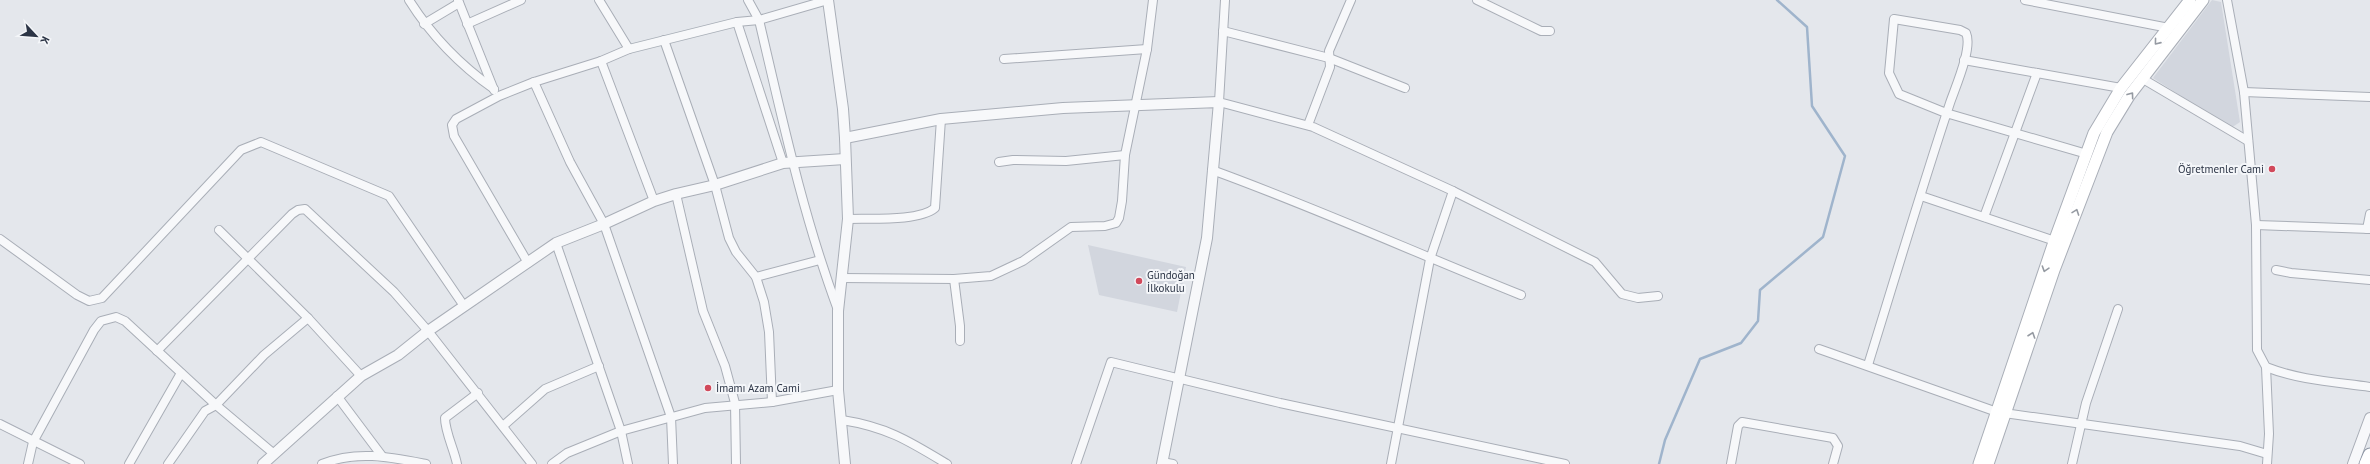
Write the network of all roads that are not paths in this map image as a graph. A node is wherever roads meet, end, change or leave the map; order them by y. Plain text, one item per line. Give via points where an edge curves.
1 (409, 0) edge
2 (521, 0) edge
3 (599, 0) edge
4 (748, 0) edge
5 (828, 0) edge
6 (1153, 0) edge
7 (1225, 0) edge
8 (1351, 0) edge
9 (1477, 0) edge
10 (2025, 0) edge
11 (2190, 0) edge
12 (2203, 0) edge
13 (2227, 0) edge
14 (458, 2) edge
15 (759, 20) junction
16 (737, 22) junction
17 (424, 24) junction
18 (467, 24) junction
19 (2168, 28) junction
20 (1224, 31) junction
21 (1550, 31) dead end
22 (664, 40) junction
23 (629, 48) junction
24 (1147, 50) junction
25 (1329, 58) junction
26 (1004, 59) dead end
27 (1964, 60) junction
28 (601, 61) junction
29 (2037, 74) junction
30 (2143, 79) junction
31 (534, 82) junction
32 (1405, 88) dead end
33 (2120, 88) junction
34 (2244, 92) junction
35 (496, 93) junction
36 (2370, 97) edge
37 (1219, 102) junction
38 (1136, 106) junction
39 (1946, 113) junction
40 (941, 119) junction
41 (1308, 126) junction
42 (2014, 133) junction
43 (845, 138) junction
44 (2248, 141) junction
45 (2087, 154) junction
46 (1125, 155) junction
47 (846, 158) junction
48 (788, 162) junction
49 (999, 162) dead end
50 (1212, 170) junction
51 (715, 184) junction
52 (1453, 191) junction
53 (676, 194) junction
54 (1921, 196) junction
55 (654, 201) junction
56 (2370, 214) edge
57 (1984, 217) junction
58 (848, 219) junction
59 (604, 224) junction
60 (2256, 225) junction
61 (2368, 229) edge
62 (219, 230) dead end
63 (0, 239) edge
64 (556, 243) junction
65 (2059, 243) junction
66 (1430, 259) junction
67 (248, 260) junction
68 (820, 260) junction
69 (528, 263) junction
70 (2276, 270) dead end
71 (756, 277) junction
72 (842, 278) junction
73 (954, 279) junction
74 (2370, 280) edge
75 (1521, 296) dead end
76 (1658, 296) dead end
77 (464, 306) junction
78 (2118, 309) dead end
79 (838, 311) junction
80 (308, 318) junction
81 (428, 331) junction
82 (960, 341) dead end
83 (1819, 349) dead end
84 (157, 351) junction
85 (1868, 365) junction
86 (599, 366) junction
87 (2266, 367) junction
88 (181, 373) junction
89 (361, 376) junction
90 (1179, 378) junction
91 (2370, 387) edge
92 (838, 390) junction
93 (478, 393) junction
94 (337, 396) junction
95 (772, 402) junction
96 (735, 403) junction
97 (216, 405) junction
98 (2001, 413) junction
99 (671, 417) junction
100 (2370, 418) edge
101 (842, 420) junction
102 (0, 424) edge
103 (2080, 424) junction
104 (503, 426) junction
105 (1398, 428) junction
106 (621, 431) junction
107 (33, 442) junction
108 (273, 453) junction
109 (2268, 454) junction
110 (2370, 455) edge
111 (382, 456) junction
112 (1162, 463) edge
113 (28, 464) edge
114 (80, 464) edge
115 (129, 464) edge
116 (168, 464) edge
117 (263, 464) edge
118 (322, 464) edge
119 (426, 464) edge
120 (457, 464) edge
121 (532, 464) edge
122 (552, 464) edge
123 (628, 464) edge
124 (673, 464) edge
125 (736, 464) edge
126 (845, 464) edge
127 (947, 464) edge
128 (1076, 464) edge
129 (1173, 464) edge
130 (1391, 464) edge
131 (1565, 464) edge
132 (1731, 464) edge
133 (1833, 464) edge
134 (1979, 464) edge
135 (1988, 464) edge
136 (2072, 464) edge
137 (2267, 464) edge
138 (2354, 464) edge
139 (2366, 464) edge

1 - 17 street
2 - 18 street
3 - 23 street
4 - 15 street
5 - 15 street
5 - 43 street
6 - 24 street
7 - 20 street
8 - 25 street via 1329,51
9 - 21 street via 1541,31
10 - 19 street
11 - 19 main road
12 - 30 main road
13 - 34 street
14 - 17 street
14 - 18 street
15 - 16 street
15 - 48 street
16 - 22 street
16 - 48 street
17 - 35 street via 460,63
18 - 35 street
19 -> 33 main road
20 - 25 street
20 - 37 street
22 - 23 street
22 - 51 street
23 - 28 street
24 - 26 street
24 - 38 street
25 - 32 street
25 - 41 street via 1330,67
27 - 29 street
27 - 39 street
27 - 39 street via 1968,41 1966,33 1951,28 1894,19 1889,73 1899,94
28 - 31 street
28 - 55 street
29 - 33 street
29 - 42 street
30 - 44 street
65 -> 30 main road via 2108,132 2129,96
31 - 35 street
31 - 59 street via 570,162
33 - 45 main road via 2094,133
34 - 36 street
34 - 44 street
35 - 69 street via 456,119 452,125 458,142
37 - 38 street
37 - 41 street
37 - 50 street
38 - 40 street via 1063,108
38 - 46 street
39 - 42 street
39 - 54 street
40 - 43 street
40 - 58 street via 935,208 916,216
41 - 52 street
42 - 45 street
42 - 57 street
43 - 47 street
44 - 60 street
45 - 65 main road
46 - 49 street via 1066,161
46 - 73 street via 1122,201 1116,223 1105,226 1071,227 1023,261 1002,272 991,276
47 - 48 street
47 - 58 street
48 - 51 street
48 - 68 street
50 - 66 street via 1293,199
50 - 90 street via 1207,238
51 - 53 street
51 - 71 street via 726,228 736,252
52 - 66 street
52 - 76 street via 1595,262 1622,294 1638,298
53 - 55 street
53 - 96 street via 703,311 725,366
54 - 57 street
54 - 85 street
55 - 59 street
56 - 61 street
57 - 65 street
58 - 72 street
59 - 64 street
59 - 99 street
60 - 61 street
60 - 87 street via 2257,350
62 - 67 street
63 - 77 street via 78,295 89,301 102,298 241,150 261,142 389,196
64 - 69 street
64 - 86 street
65 - 98 main road
66 - 75 street
66 - 105 street
67 - 80 street
67 - 81 street via 292,214 305,209 394,292
67 - 84 street
68 - 71 street
68 - 79 street
69 - 77 street
70 - 74 street
71 - 95 street via 769,332
72 - 73 street
72 - 79 street
73 - 82 street
77 - 81 street
78 - 103 street
79 - 92 street
80 - 89 street
80 - 97 street via 264,355
81 - 89 street via 398,355
81 - 93 street
83 - 85 street
84 - 88 street
84 - 107 street via 124,321 116,317 102,321
85 - 98 street
86 - 104 street via 545,389
86 - 106 street
87 - 91 street via 2293,376
87 - 109 street via 2270,434
88 - 97 street
88 - 115 street
89 - 94 street
90 - 105 street
90 - 112 street
90 - 128 street via 1111,362
92 - 95 street
92 - 101 street
93 - 104 street
93 - 120 street via 445,418 445,427 453,444
94 - 108 street
94 - 111 street
95 - 96 street
96 - 99 street
96 - 125 street
97 - 108 street
97 - 116 street via 205,411
98 - 103 street
98 - 134 main road
98 - 135 main road
99 - 106 street
99 - 124 street
100 - 138 street
101 - 126 street
101 - 127 street via 871,425 902,437
102 - 107 street
103 - 109 street via 2240,446
103 - 136 street
104 - 121 street
105 - 130 street
105 - 131 street
106 - 122 street via 568,453
106 - 123 street
107 - 113 street
107 - 114 street
108 - 117 street
109 - 137 street
110 - 139 highway
111 - 118 street via 369,454 336,458
111 - 119 street
112 - 129 street
132 - 133 street via 1738,426 1742,422 1833,438 1838,446

